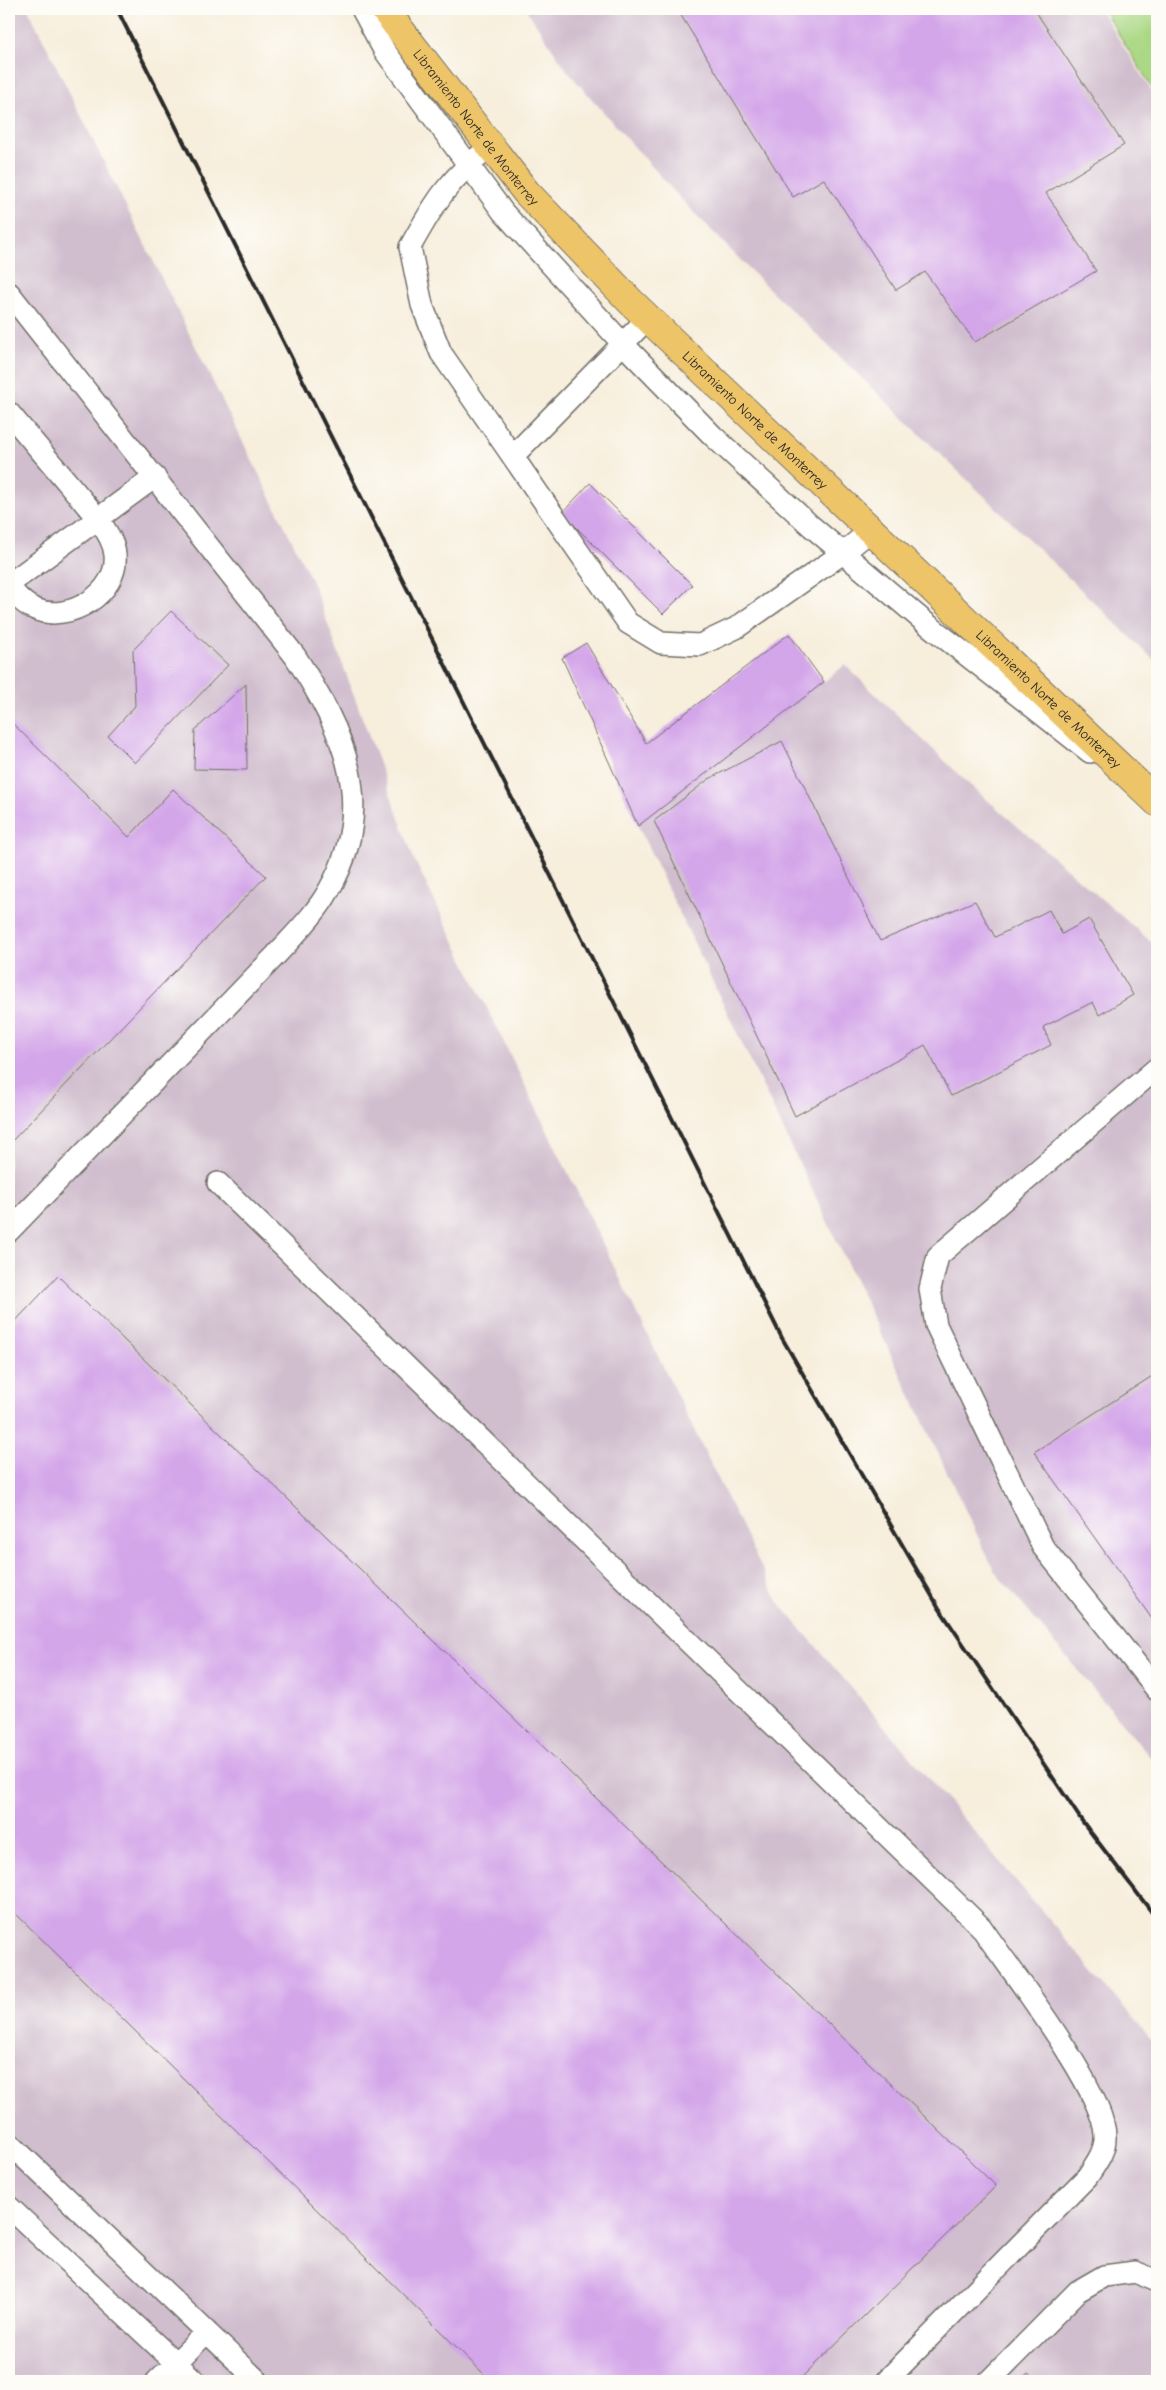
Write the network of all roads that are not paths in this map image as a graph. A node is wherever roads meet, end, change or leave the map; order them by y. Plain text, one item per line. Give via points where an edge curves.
1 (362, 9) edge
2 (384, 9) edge
3 (492, 146) junction
4 (467, 164) junction
5 (9, 293) edge
6 (648, 318) junction
7 (622, 344) junction
8 (9, 413) edge
9 (513, 456) junction
10 (156, 478) junction
11 (98, 520) junction
12 (870, 531) junction
13 (843, 553) junction
14 (9, 586) edge
15 (1157, 803) edge
16 (1157, 1068) edge
17 (218, 1183) dead end
18 (9, 1231) edge
19 (1157, 1690) edge
20 (9, 2142) edge
21 (9, 2207) edge
22 (1157, 2281) edge
23 (207, 2332) junction
24 (176, 2363) junction
25 (158, 2381) edge
26 (194, 2381) edge
27 (258, 2381) edge
28 (886, 2381) edge
29 (989, 2381) edge

1 - 4 lane via 384,50
2 - 3 main road, Libramiento Norte de Monterrey
3 - 4 lane
3 - 6 main road, Libramiento Norte de Monterrey via 526,192
4 - 7 lane via 503,212
4 - 9 lane via 435,201 410,247 422,304 441,353
5 - 10 lane
6 - 7 lane
6 - 12 main road, Libramiento Norte de Monterrey
7 - 9 lane
7 - 13 lane via 713,436
8 - 11 lane
9 - 13 lane via 628,623 661,643 700,645 736,628
10 - 11 lane
10 - 18 lane via 295,656 323,698 352,783 354,818 346,856 329,892 304,924
11 - 14 lane
11 - 14 lane via 110,538 115,556 112,573 92,600 75,610 52,613 29,606
12 - 13 lane
12 - 15 main road, Libramiento Norte de Monterrey
13 - 15 lane via 1047,721
16 - 19 lane via 938,1256 930,1289 936,1325 1043,1547
17 - 28 lane via 981,1927 1085,2082 1100,2112 1106,2136 1100,2157 1087,2177
20 - 23 lane
21 - 24 lane
22 - 29 lane via 1135,2272 1104,2276 1078,2291
23 - 24 lane
23 - 27 lane
24 - 25 lane
24 - 26 lane

